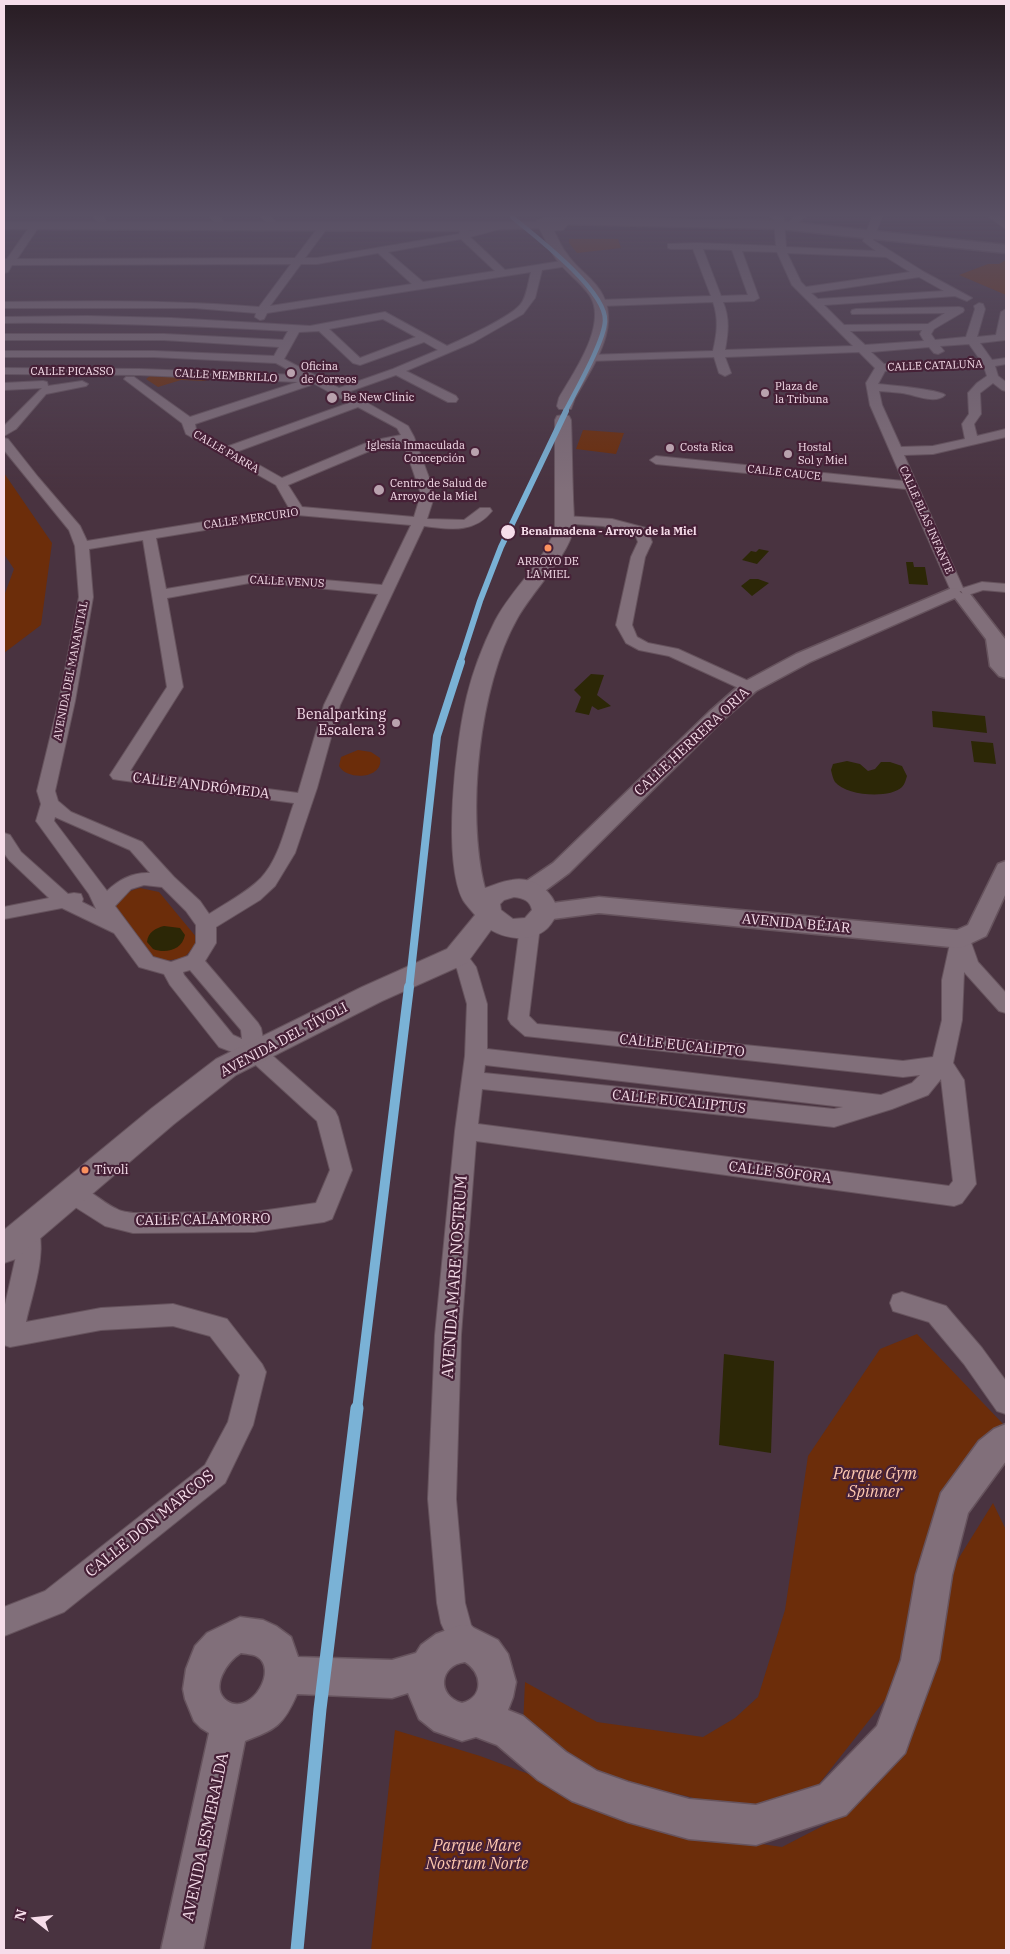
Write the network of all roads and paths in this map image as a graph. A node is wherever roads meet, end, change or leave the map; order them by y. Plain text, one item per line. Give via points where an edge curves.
1 (238, 308) edge
2 (275, 308) edge
3 (525, 308) edge
4 (601, 308) edge
5 (720, 308) edge
6 (822, 308) edge
7 (968, 308) edge
8 (981, 308) edge
9 (990, 308) edge
10 (263, 310) junction
11 (959, 310) junction
12 (827, 313) junction
13 (4, 320) edge
14 (176, 321) junction
15 (254, 324) junction
16 (321, 327) junction
17 (930, 327) junction
18 (295, 328) junction
19 (842, 328) junction
20 (4, 337) edge
21 (164, 337) junction
22 (424, 338) junction
23 (970, 339) junction
24 (932, 343) junction
25 (286, 344) junction
26 (862, 349) junction
27 (447, 350) junction
28 (4, 354) edge
29 (154, 354) junction
30 (718, 354) junction
31 (588, 358) junction
32 (278, 360) junction
33 (1006, 361) edge
34 (948, 364) junction
35 (989, 364) junction
36 (881, 368) junction
37 (4, 372) edge
38 (397, 372) junction
39 (725, 373) dead end
40 (135, 376) junction
41 (993, 377) junction
42 (314, 380) junction
43 (82, 384) junction
44 (4, 386) edge
45 (873, 387) junction
46 (1006, 388) edge
47 (338, 392) junction
48 (940, 395) dead end
49 (452, 399) dead end
50 (359, 403) junction
51 (188, 422) junction
52 (4, 432) edge
53 (1006, 433) edge
54 (408, 437) junction
55 (972, 440) junction
56 (4, 442) edge
57 (226, 451) junction
58 (896, 451) junction
59 (656, 460) dead end
60 (280, 483) junction
61 (912, 486) junction
62 (297, 511) junction
63 (485, 512) dead end
64 (564, 520) junction
65 (420, 521) junction
66 (149, 535) junction
67 (82, 546) junction
68 (1006, 588) edge
69 (387, 590) junction
70 (960, 592) junction
71 (158, 595) junction
72 (1006, 672) edge
73 (749, 688) junction
74 (303, 799) junction
75 (50, 804) junction
76 (4, 839) edge
77 (467, 866) junction
78 (1006, 869) edge
79 (167, 881) junction
80 (101, 899) junction
81 (64, 901) junction
82 (518, 912) junction
83 (4, 913) edge
84 (206, 924) junction
85 (120, 928) junction
86 (951, 938) junction
87 (452, 958) junction
88 (195, 961) junction
89 (171, 969) junction
90 (1006, 1006) edge
91 (255, 1052) junction
92 (544, 1064) junction
93 (942, 1064) junction
94 (474, 1068) junction
95 (538, 1086) junction
96 (785, 1092) junction
97 (884, 1103) junction
98 (787, 1113) junction
99 (466, 1132) junction
100 (72, 1193) junction
101 (28, 1230) junction
102 (4, 1249) edge
103 (902, 1303) dead end
104 (7, 1342) edge
105 (1006, 1402) edge
106 (1006, 1440) edge
107 (451, 1603) junction
108 (4, 1621) edge
109 (468, 1643) junction
110 (430, 1673) junction
111 (284, 1676) junction
112 (494, 1714) junction
113 (230, 1723) junction
114 (182, 1950) edge

1 - 10 street
2 - 10 street
3 - 27 street
4 - 31 main road via 601,331
5 - 30 street via 723,333
6 - 12 street
7 - 11 street
8 - 23 street
9 - 23 street via 1001,338
10 - 15 street
11 - 12 street
11 - 17 street
12 - 19 street
13 - 14 street
14 - 15 street
14 - 21 street
15 - 18 street
16 - 18 street
16 - 22 street via 385,315
16 - 22 street via 357,361
17 - 19 street
17 - 24 street via 925,334
18 - 25 street
19 - 26 street
20 - 21 street
21 - 25 street
21 - 29 street
22 - 27 street
23 - 24 street
23 - 35 street
24 - 26 street
24 - 34 street
25 - 32 street
26 - 30 street
26 - 36 street
27 - 38 street
28 - 29 street
29 - 32 street
29 - 40 street
30 - 31 street
30 - 39 street
31 - 64 main road via 556,412
32 - 42 street
33 - 35 street, CALLE CATALUÑA
34 - 35 street, CALLE CATALUÑA
34 - 36 street, CALLE CATALUÑA
35 - 41 street
36 - 45 street
37 - 40 street, CALLE PICASSO
38 - 47 street
38 - 49 street
40 - 42 street, CALLE MEMBRILLO
40 - 43 street
40 - 51 street, CALLE PARRA
41 - 46 street
41 - 55 street via 974,392 975,414 968,424
42 - 47 street
42 - 51 street
43 - 44 street
43 - 52 street via 42,392
45 - 48 street
45 - 58 street, CALLE BLAS INFANTE via 876,405
47 - 50 street
50 - 54 street via 402,426
50 - 57 street
51 - 57 street, CALLE PARRA via 190,431
53 - 55 street
54 - 60 street via 375,444
54 - 65 street via 428,494
55 - 58 street via 933,450
56 - 67 street, AVENIDA DEL MANANTIAL via 75,529
57 - 60 street, CALLE PARRA
58 - 61 street, CALLE BLAS INFANTE
59 - 61 street, CALLE CAUCE
60 - 62 street
61 - 70 street, CALLE BLAS INFANTE
62 - 65 street, CALLE MERCURIO
62 - 66 street, CALLE MERCURIO
63 - 65 street, CALLE MERCURIO via 468,524
64 - 73 street via 622,524 641,531 645,542 638,557 624,625 631,640 644,647 673,652
64 - 77 main road via 558,547 506,620 478,696 468,756
65 - 69 street
66 - 67 street, CALLE MERCURIO
66 - 71 street, CALLE ANDRÓMEDA
67 - 75 street, AVENIDA DEL MANANTIAL via 86,597 46,791
68 - 70 street via 982,586
69 - 71 street, CALLE VENUS via 255,578
69 - 74 street via 332,705
70 - 72 street via 995,639 1000,666
70 - 73 street, CALLE HERRERA ORIA via 803,658
71 - 74 street, CALLE ANDRÓMEDA via 175,687 119,775
73 - 82 street, CALLE HERRERA ORIA via 709,723
74 - 84 street via 286,853 268,882
75 - 79 street via 65,816 136,846
75 - 80 street, AVENIDA DEL MANANTIAL via 45,821
76 - 81 street via 16,856
77 - 82 main road via 475,898
77 - 82 main road via 486,875 505,890 490,899 487,905
78 - 86 street via 977,930
79 - 80 street via 144,879 124,885
79 - 84 street
80 - 81 street
80 - 85 street, AVENIDA DEL MANANTIAL
81 - 83 street
81 - 85 street
82 - 86 street, AVENIDA BÉJAR via 599,905
82 - 87 main road, AVENIDA DEL TÍVOLI via 483,941
82 - 93 street, CALLE EUCALIPTO via 518,1019 532,1030 902,1069
84 - 88 street via 206,943
85 - 89 street, AVENIDA DEL MANANTIAL via 146,962
86 - 90 street via 969,965
86 - 93 street via 952,1020
87 - 91 main road, AVENIDA DEL TÍVOLI
87 - 94 street, AVENIDA MARE NOSTRUM via 466,967 478,1004
88 - 89 street
88 - 91 street via 251,1028
89 - 91 street via 226,1041
91 - 100 main road, AVENIDA DEL TÍVOLI via 226,1067
91 - 100 street, CALLE CALAMORRO via 327,1117 341,1170 324,1212 254,1222 133,1223 114,1219
92 - 94 street
92 - 95 street via 532,1075
92 - 96 street
93 - 97 street via 920,1089
93 - 99 street, CALLE SÓFORA via 953,1080 965,1184 954,1196
94 - 95 street, CALLE EUCALIPTUS
94 - 99 street, AVENIDA MARE NOSTRUM
95 - 98 street, CALLE EUCALIPTUS
96 - 97 street
96 - 98 street via 797,1103
97 - 98 street, CALLE EUCALIPTUS via 834,1118
99 - 107 street, AVENIDA MARE NOSTRUM via 448,1335 442,1499
100 - 101 main road, AVENIDA DEL TÍVOLI
101 - 102 main road, AVENIDA DEL TÍVOLI
101 - 104 street, CALLE DON MARCOS via 30,1247
103 - 105 street via 937,1314
104 - 108 street, CALLE DON MARCOS via 101,1319 173,1315 218,1327 253,1372 240,1425 215,1474 54,1602
106 - 112 street via 991,1452 953,1505 934,1575 920,1660 891,1739 832,1801 756,1825 689,1819 586,1787 552,1766
107 - 109 street, AVENIDA MARE NOSTRUM via 461,1635
107 - 110 street, AVENIDA MARE NOSTRUM
109 - 110 street via 444,1648
109 - 112 street via 480,1648 492,1661 498,1680
110 - 111 street via 392,1679
110 - 112 street via 432,1706 441,1715 464,1721
111 - 113 street via 276,1701 266,1712 243,1723
111 - 113 street via 283,1661 277,1648 254,1634 240,1635 214,1650 206,1664 202,1694 208,1708 218,1718
113 - 114 street, AVENIDA ESMERALDA

